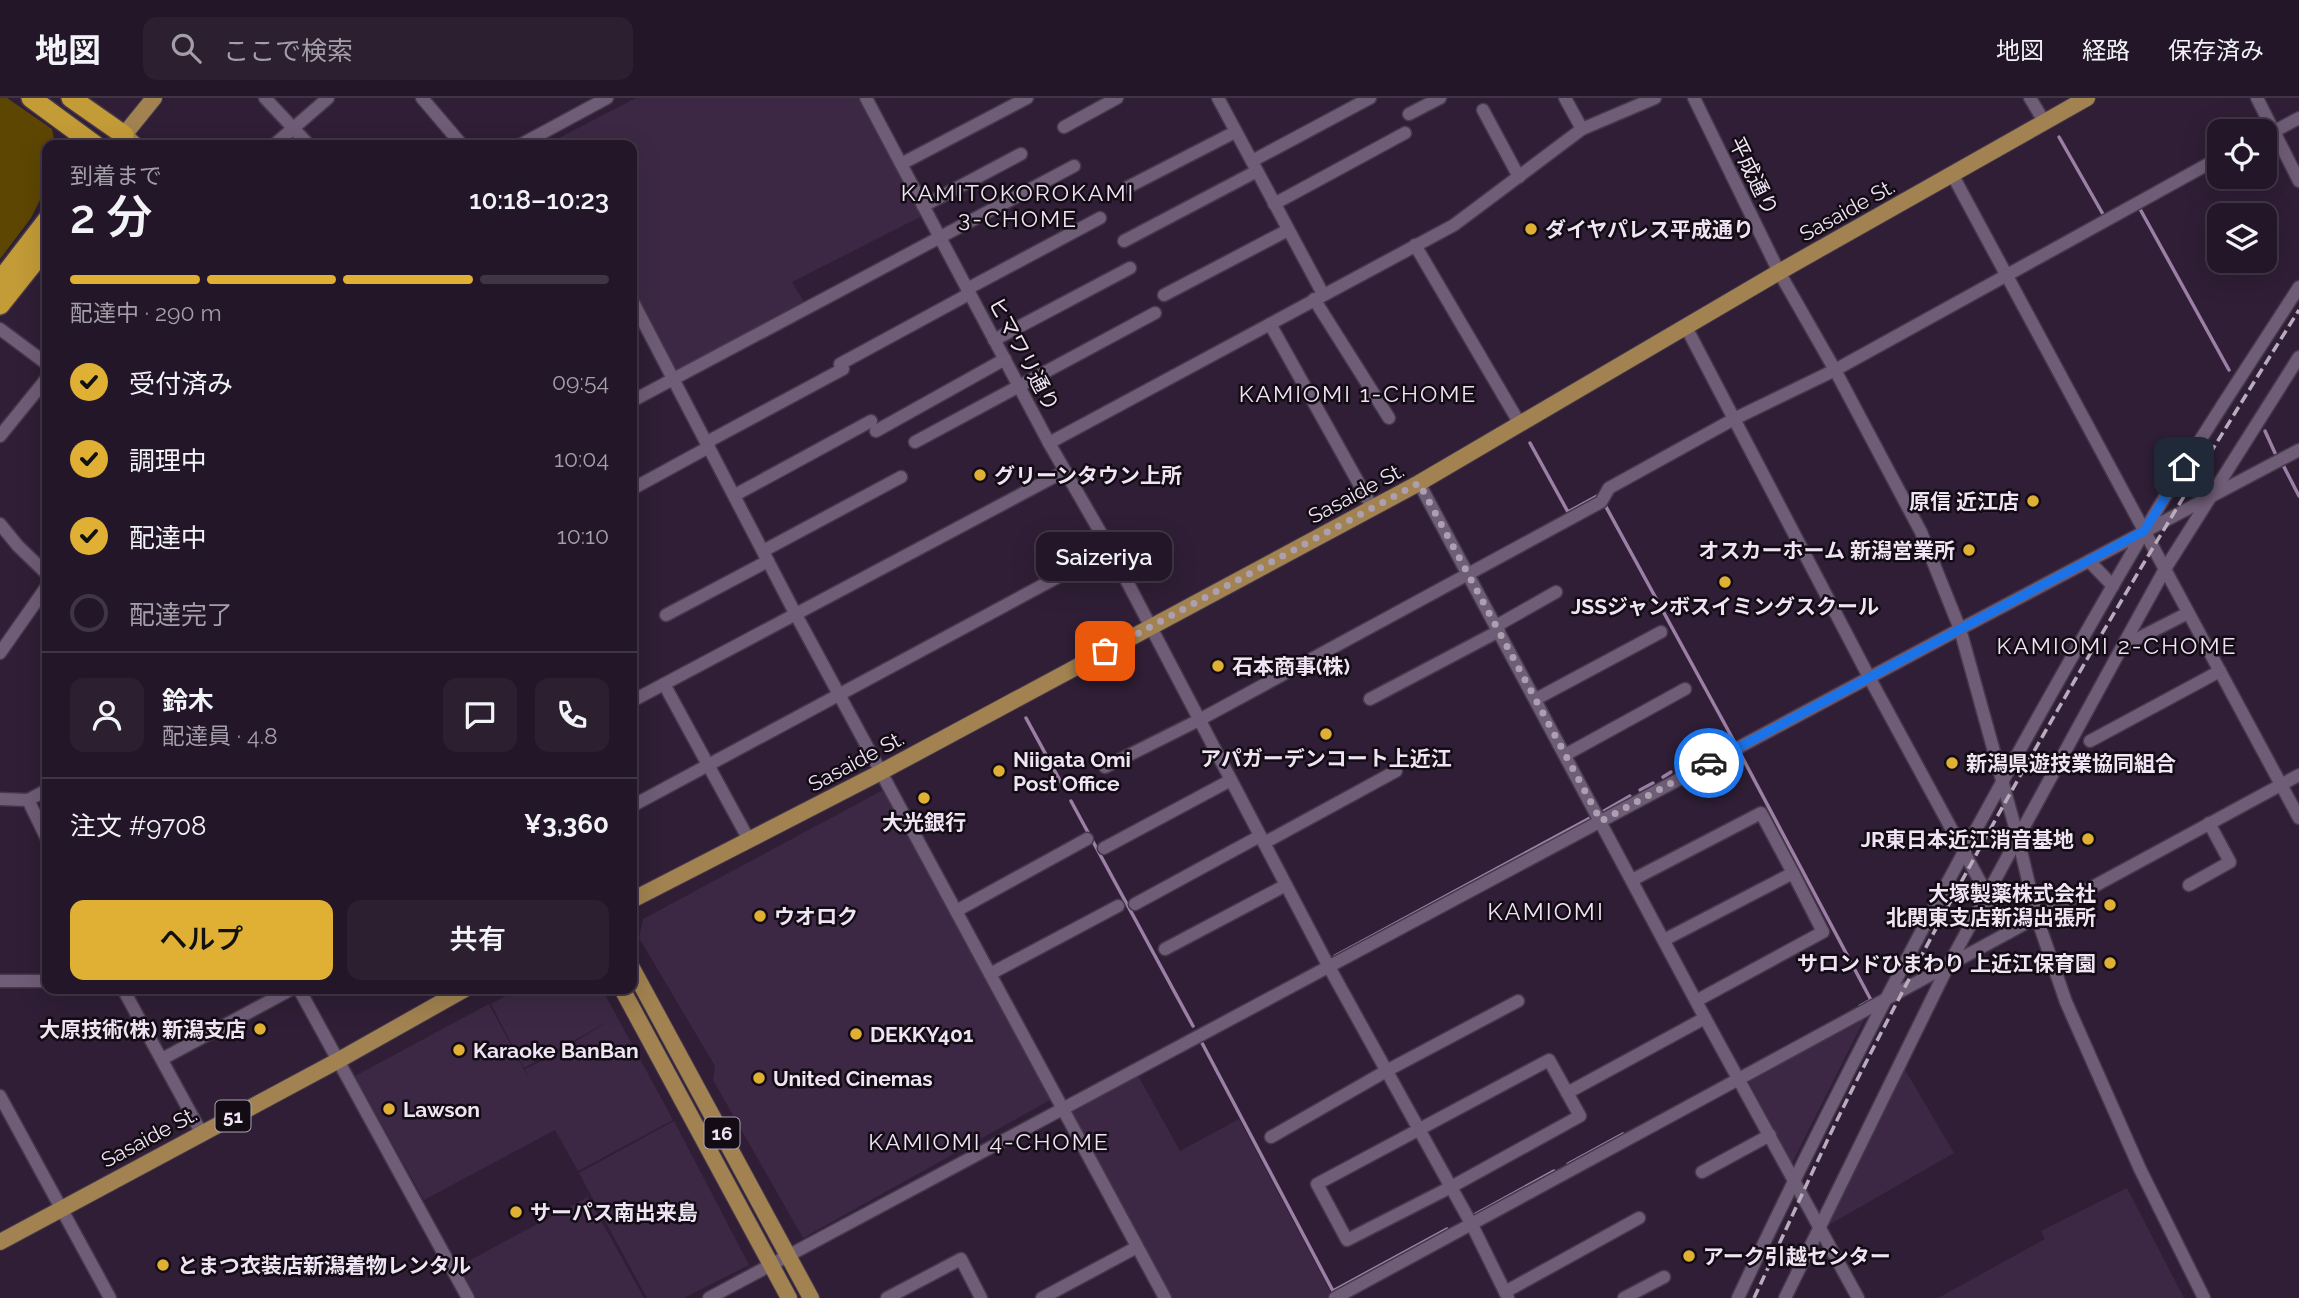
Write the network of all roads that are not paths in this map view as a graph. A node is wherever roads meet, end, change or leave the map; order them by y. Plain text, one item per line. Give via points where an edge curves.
1 (31, 98) edge
2 (71, 98) edge
3 (154, 98) edge
4 (265, 98) edge
5 (328, 98) edge
6 (422, 98) edge
7 (578, 98) edge
8 (607, 98) edge
9 (866, 98) edge
10 (1027, 98) edge
11 (1117, 98) edge
12 (1218, 98) edge
13 (1370, 98) edge
14 (1440, 98) edge
15 (1565, 98) edge
16 (1655, 98) edge
17 (1694, 98) edge
18 (2030, 98) edge
19 (2087, 98) edge
20 (2257, 98) edge
21 (587, 108) junction
22 (1483, 110) dead end
23 (1409, 114) dead end
24 (2299, 118) edge
25 (2265, 119) edge
26 (2045, 122) junction
27 (1065, 127) dead end
28 (294, 128) junction
29 (1582, 129) junction
30 (2277, 129) edge
31 (1235, 132) junction
32 (1405, 133) dead end
33 (545, 139) edge
34 (88, 140) edge
35 (119, 140) edge
36 (124, 140) edge
37 (280, 140) edge
38 (305, 140) edge
39 (459, 140) edge
40 (2277, 144) edge
41 (1021, 154) dead end
42 (901, 164) junction
43 (2207, 165) edge
44 (1074, 166) dead end
45 (1254, 166) junction
46 (1952, 174) junction
47 (1519, 177) junction
48 (2299, 181) edge
49 (1128, 187) dead end
50 (1274, 204) junction
51 (923, 206) junction
52 (1100, 218) dead end
53 (42, 226) edge
54 (1288, 230) junction
55 (940, 238) junction
56 (1124, 241) dead end
57 (1415, 245) junction
58 (42, 252) edge
59 (1130, 268) dead end
60 (1779, 272) junction
61 (2006, 275) junction
62 (0, 281) edge
63 (2299, 287) edge
64 (968, 291) junction
65 (1164, 295) dead end
66 (1318, 296) junction
67 (0, 305) edge
68 (637, 309) edge
69 (1155, 313) dead end
70 (1270, 324) junction
71 (1686, 327) junction
72 (0, 329) edge
73 (994, 340) junction
74 (2299, 357) edge
75 (1004, 359) junction
76 (42, 360) edge
77 (1835, 370) junction
78 (674, 379) junction
79 (42, 384) edge
80 (1019, 386) junction
81 (637, 398) edge
82 (1389, 418) dead end
83 (1734, 419) junction
84 (1520, 424) junction
85 (0, 436) edge
86 (915, 442) dead end
87 (1049, 443) junction
88 (708, 445) junction
89 (2299, 450) edge
90 (1065, 471) junction
91 (901, 477) dead end
92 (1419, 483) junction
93 (637, 486) edge
94 (735, 495) junction
95 (2210, 498) junction
96 (1372, 507) junction
97 (0, 524) edge
98 (2144, 531) junction
99 (1110, 549) junction
100 (766, 556) junction
101 (2089, 561) junction
102 (42, 569) edge
103 (2165, 569) junction
104 (1468, 574) junction
105 (2113, 586) junction
106 (1556, 592) dead end
107 (42, 593) edge
108 (795, 613) junction
109 (2188, 613) junction
110 (666, 615) dead end
111 (1150, 627) junction
112 (1497, 628) junction
113 (1960, 629) junction
114 (1661, 632) dead end
115 (2122, 647) junction
116 (0, 653) edge
117 (2220, 671) junction
118 (1869, 677) junction
119 (664, 684) junction
120 (1685, 688) dead end
121 (637, 694) edge
122 (838, 694) junction
123 (1370, 699) dead end
124 (1536, 699) junction
125 (1199, 719) junction
126 (2091, 741) dead end
127 (1566, 755) junction
128 (708, 765) junction
129 (1105, 767) dead end
130 (1396, 771) dead end
131 (881, 772) junction
132 (2299, 775) edge
133 (1231, 780) junction
134 (2003, 783) junction
135 (2281, 784) junction
136 (42, 793) edge
137 (0, 799) edge
138 (28, 800) junction
139 (637, 803) edge
140 (2299, 818) edge
141 (1601, 821) junction
142 (2209, 823) junction
143 (42, 829) edge
144 (2018, 838) junction
145 (1087, 839) dead end
146 (749, 840) junction
147 (1262, 840) junction
148 (1104, 848) dead end
149 (1964, 852) junction
150 (1793, 873) junction
151 (1632, 880) junction
152 (1286, 885) junction
153 (2189, 885) dead end
154 (1987, 894) junction
155 (637, 897) edge
156 (1135, 904) dead end
157 (1118, 906) dead end
158 (956, 911) junction
159 (2037, 918) junction
160 (2008, 933) junction
161 (1664, 940) junction
162 (1165, 949) dead end
163 (1948, 966) junction
164 (1329, 967) junction
165 (990, 974) junction
166 (637, 977) edge
167 (0, 981) edge
168 (42, 981) edge
169 (126, 994) edge
170 (283, 994) edge
171 (302, 994) edge
172 (456, 994) edge
173 (625, 994) edge
174 (1518, 1001) dead end
175 (1696, 1001) junction
176 (1882, 1002) junction
177 (1705, 1018) junction
178 (162, 1059) junction
179 (339, 1060) junction
180 (1388, 1070) junction
181 (1740, 1080) junction
182 (1567, 1093) junction
183 (0, 1096) edge
184 (1063, 1108) junction
185 (1421, 1130) junction
186 (201, 1132) junction
187 (1770, 1135) junction
188 (1271, 1137) dead end
189 (1702, 1172) dead end
190 (1794, 1179) junction
191 (1451, 1187) junction
192 (62, 1207) junction
193 (1639, 1218) dead end
194 (1472, 1225) junction
195 (1819, 1225) junction
196 (0, 1242) edge
197 (1137, 1247) junction
198 (789, 1256) junction
199 (772, 1265) junction
200 (1664, 1277) dead end
201 (1360, 1284) junction
202 (1507, 1295) edge
203 (110, 1298) edge
204 (468, 1298) edge
205 (709, 1298) edge
206 (789, 1298) edge
207 (811, 1298) edge
208 (887, 1298) edge
209 (982, 1298) edge
210 (1042, 1298) edge
211 (1165, 1298) edge
212 (1335, 1298) edge
213 (1367, 1298) edge
214 (1624, 1298) edge
215 (1738, 1298) edge
216 (1785, 1298) edge
217 (1858, 1298) edge
218 (2204, 1298) edge

1 - 34 highway
2 - 35 highway
3 - 36 main road
4 - 28 street
5 - 28 street
6 - 39 street
7 - 21 street
8 - 21 street
9 - 42 street, ヒマワリ通り
10 - 42 street
11 - 27 street
12 - 31 street
13 - 45 street
14 - 23 street
15 - 29 street
16 - 29 street
17 - 60 street, 平成通り
18 - 26 street
19 - 26 main road, Sasaide St.
20 - 25 street
21 - 33 street
22 - 47 street
24 - 30 street
26 - 46 main road, Sasaide St.
28 - 37 street
28 - 38 street
29 - 47 street
31 - 45 street
31 - 49 street
32 - 50 street
40 - 48 street
41 - 51 street
42 - 51 street, ヒマワリ通り
43 - 61 street
44 - 55 street
45 - 50 street
45 - 56 street
46 - 60 main road, Sasaide St.
46 - 61 street
47 - 57 street via 1454,225
50 - 54 street
51 - 55 street, ヒマワリ通り
52 - 64 street
53 - 62 highway
54 - 65 street
54 - 66 street
55 - 64 street, ヒマワリ通り
55 - 78 street
57 - 66 street
57 - 84 street
58 - 67 highway
59 - 73 street
60 - 71 main road, Sasaide St.
60 - 77 street, 平成通り
61 - 77 street
61 - 98 street
63 - 98 street
64 - 73 street, ヒマワリ通り
64 - 88 street
66 - 70 street
66 - 82 street
68 - 78 street
69 - 80 street
70 - 87 street
70 - 96 street
71 - 83 street
71 - 84 main road, Sasaide St.
72 - 76 street
73 - 75 street, ヒマワリ通り
74 - 95 street
75 - 80 street, ヒマワリ通り
75 - 94 street
77 - 83 street
77 - 113 street, 平成通り via 1921,532
78 - 81 street
78 - 88 street
79 - 85 street
80 - 86 street
80 - 87 street, ヒマワリ通り
83 - 104 street via 1609,488 1601,502
83 - 118 street
84 - 92 main road, Sasaide St.
87 - 90 street, ヒマワリ通り
88 - 93 street
88 - 94 street
89 - 95 street
90 - 99 street, ヒマワリ通り
90 - 108 street
91 - 100 street
92 - 96 main road, Sasaide St.
92 - 104 street
94 - 100 street
95 - 98 street
95 - 103 street
96 - 111 main road, Sasaide St.
97 - 102 street
98 - 101 street
98 - 103 street
98 - 105 street
99 - 111 street, ヒマワリ通り
99 - 122 street
100 - 108 street
100 - 110 street
101 - 105 street
101 - 113 street
103 - 109 street
103 - 115 street
104 - 112 street
104 - 125 street
105 - 134 street
106 - 112 street
107 - 116 street
108 - 119 street
108 - 122 street
109 - 115 street
109 - 117 street
111 - 125 street, ヒマワリ通り
111 - 131 main road, Sasaide St.
112 - 123 street
112 - 124 street
113 - 118 street
113 - 134 street, 平成通り
114 - 124 street
115 - 144 street
117 - 126 street
117 - 135 street
118 - 141 street
118 - 149 street
119 - 121 street
119 - 128 street
120 - 127 street
122 - 128 street
122 - 131 street
124 - 127 street
125 - 129 street
125 - 133 street, ヒマワリ通り
127 - 141 street
128 - 139 street
128 - 146 street
130 - 147 street
131 - 146 main road, Sasaide St.
131 - 158 street
132 - 135 street
133 - 147 street, ヒマワリ通り
133 - 148 street
134 - 144 street, 平成通り
134 - 149 street
135 - 140 street
135 - 142 street
136 - 138 street
137 - 138 street
138 - 143 street
141 - 151 street
141 - 164 street
142 - 153 street via 2230,862
142 - 159 street
144 - 154 street
144 - 159 street, 平成通り
145 - 158 street
146 - 155 main road, Sasaide St.
147 - 152 street, ヒマワリ通り
147 - 156 street
149 - 154 street
149 - 176 street
150 - 151 street via 1761,813
150 - 161 street
150 - 175 street via 1824,932
151 - 161 street
152 - 162 street
152 - 164 street, ヒマワリ通り
154 - 160 street
154 - 163 street
157 - 165 street
158 - 165 street
159 - 160 street
159 - 218 street, 平成通り via 2096,1072
160 - 163 street
161 - 175 street
163 - 176 street
163 - 195 street
164 - 180 street, ヒマワリ通り
164 - 184 street
165 - 184 street
166 - 198 main road, 16
167 - 168 street
169 - 178 street
170 - 178 street
171 - 179 street
172 - 179 main road, Sasaide St. / 51
173 - 199 main road, 16
174 - 180 street
175 - 177 street
176 - 181 street
176 - 190 street
177 - 181 street
177 - 182 street
178 - 186 street
179 - 186 main road, Sasaide St. / 51
179 - 204 street
180 - 185 street, ヒマワリ通り
180 - 188 street
181 - 187 street
181 - 194 street
182 - 185 street via 1549,1060
182 - 191 street via 1580,1116
183 - 192 street
184 - 197 street
184 - 198 street
185 - 191 street, ヒマワリ通り
185 - 191 street via 1317,1184 1347,1240
186 - 192 main road, Sasaide St. / 51
187 - 189 street
187 - 190 street
190 - 195 street
190 - 215 street
191 - 194 street, ヒマワリ通り
192 - 196 main road, Sasaide St. / 51
192 - 203 street
193 - 202 street
194 - 201 street
194 - 202 street, ヒマワリ通り
195 - 216 street
195 - 217 street
197 - 210 street
197 - 211 street
198 - 199 street
198 - 207 main road, 16
199 - 205 street
199 - 206 main road, 16
200 - 214 street
201 - 212 street
201 - 213 street
208 - 209 street via 961,1259

